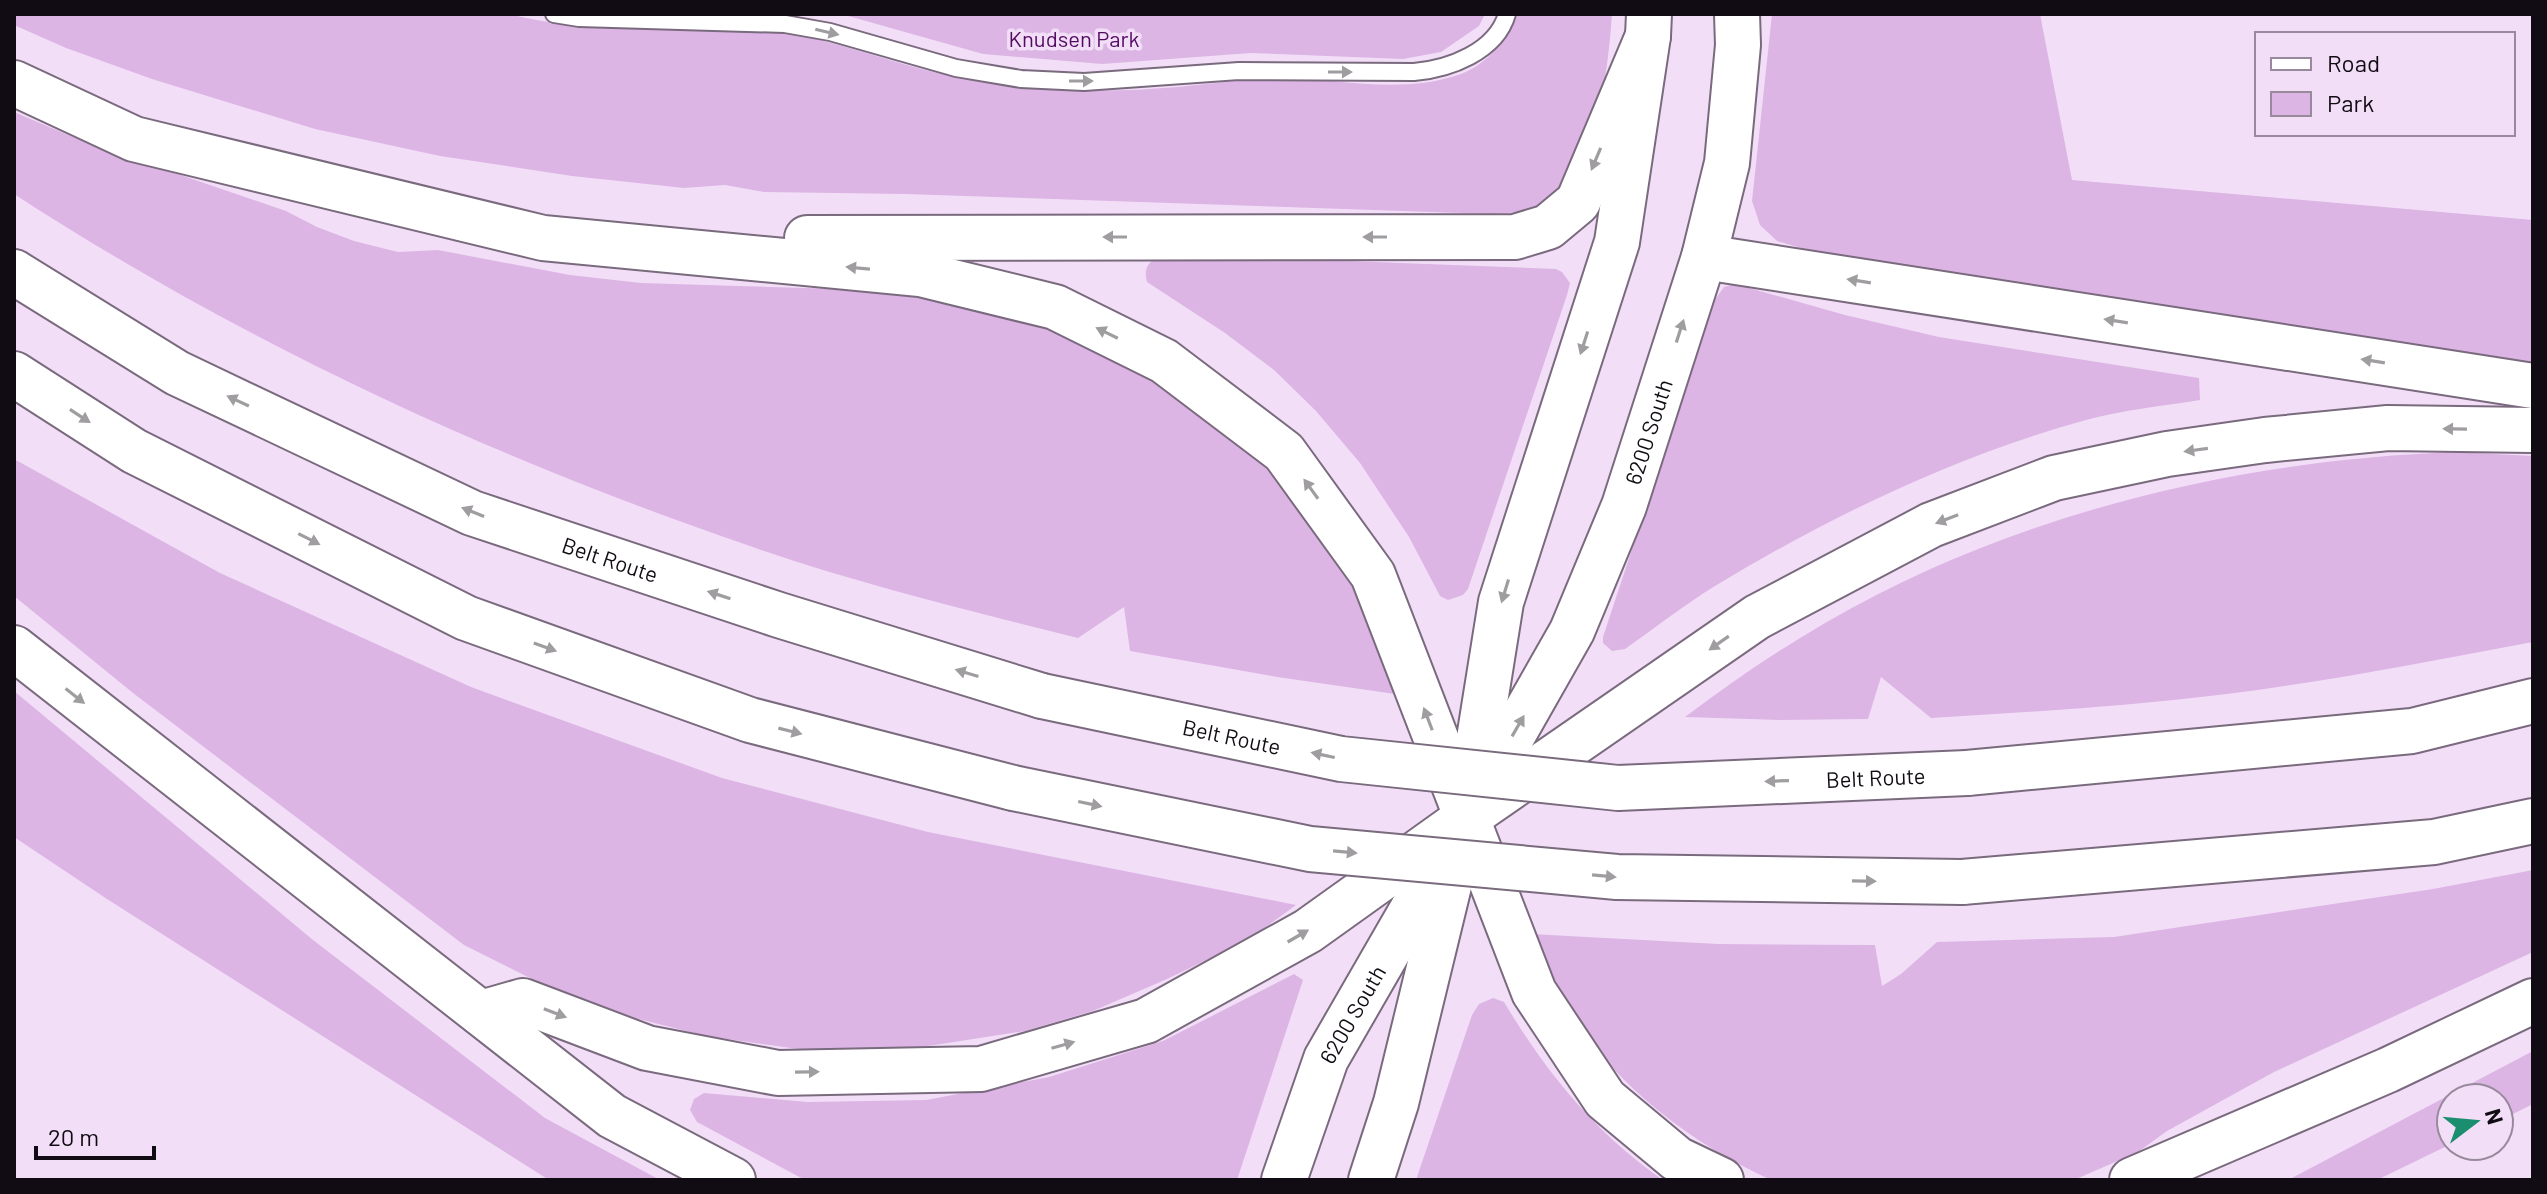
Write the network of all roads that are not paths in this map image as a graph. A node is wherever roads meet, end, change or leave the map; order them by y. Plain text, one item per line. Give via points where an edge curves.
1 (554, 14) edge
2 (1507, 14) edge
3 (1737, 14) edge
4 (1649, 25) edge
5 (14, 83) edge
6 (543, 238) junction
7 (1704, 257) junction
8 (14, 272) edge
9 (14, 374) edge
10 (2533, 386) edge
11 (2533, 430) edge
12 (14, 648) edge
13 (2533, 701) edge
14 (1466, 818) junction
15 (2533, 821) edge
16 (2533, 1001) edge
17 (481, 1013) junction
18 (2388, 1070) junction
19 (733, 1180) edge
20 (1284, 1180) edge
21 (1371, 1180) edge
22 (1721, 1180) edge
23 (2132, 1180) edge
24 (2194, 1180) edge

1 -> 2 lane via 785,24 956,68 1084,82 1239,71 1443,69 1489,42
3 - 7 main road, 6200 South via 1727,163
4 -> 6 main road via 1578,202 1548,227 1515,237
4 -> 14 main road, 6200 South via 1617,242 1501,602
5 - 6 main road via 134,139
14 -> 6 main road via 1373,575 1284,452 1164,361 1055,307 920,274
10 -> 7 main road
14 -> 7 main road, 6200 South via 1572,631 1624,506
13 -> 8 main road, Belt Route, bridge via 2412,731 1967,773 1618,788 1341,759 1042,696 472,513 177,373
9 -> 15 main road, bridge via 134,451 466,618 750,720 1013,788 1310,849 1617,877 1962,882 2434,842
11 -> 14 main road via 2372,429 2167,454 2054,478 1931,525 1757,617
12 -> 17 main road
17 -> 14 main road via 523,1001 647,1048 778,1073 981,1069 1146,1021 1308,931
14 - 20 main road, 6200 South via 1326,1059
14 - 21 main road, 6200 South via 1396,1103
14 - 22 main road via 1534,992 1605,1099 1677,1159
16 - 18 main road
17 - 19 main road via 612,1116
18 - 23 main road
18 - 24 main road

